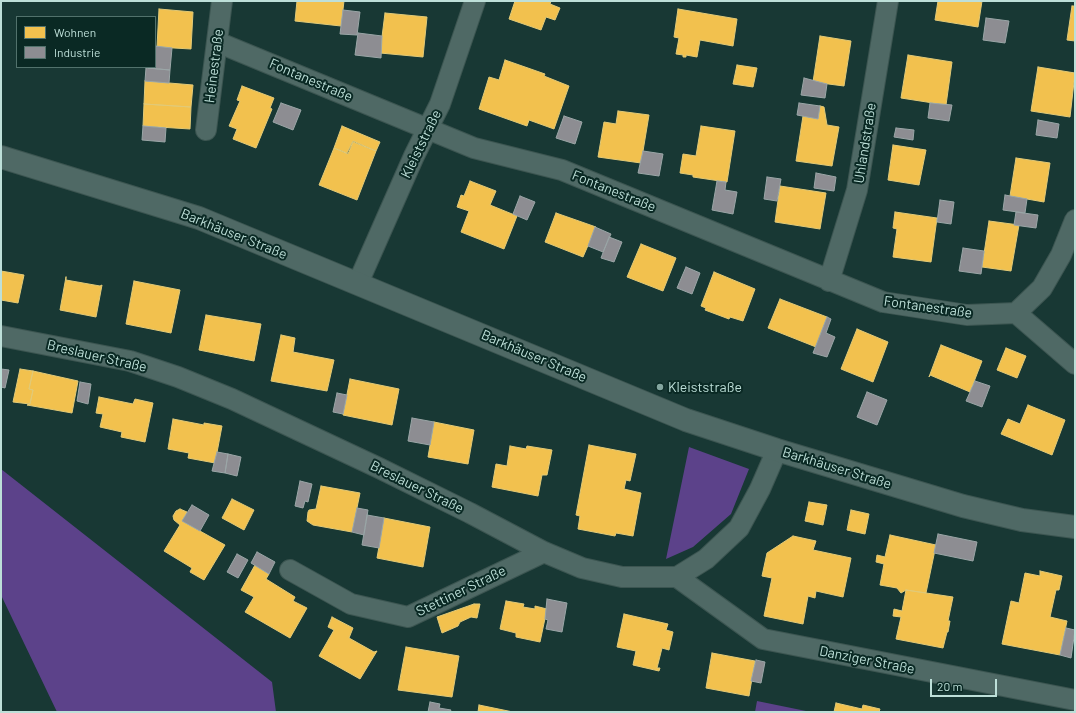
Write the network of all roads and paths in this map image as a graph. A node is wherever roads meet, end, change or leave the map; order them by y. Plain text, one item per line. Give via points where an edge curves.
1 (222, 1) edge
2 (475, 1) edge
3 (888, 1) edge
4 (217, 42) junction
5 (427, 129) junction
6 (206, 130) dead end
7 (1, 157) edge
8 (1075, 220) edge
9 (829, 281) junction
10 (358, 283) junction
11 (1016, 313) junction
12 (1, 336) edge
13 (1075, 364) edge
14 (777, 450) junction
15 (1075, 527) edge
16 (544, 552) junction
17 (290, 570) dead end
18 (677, 577) junction
19 (1075, 700) edge

1 - 4 street, Heinestraße
2 - 5 street, Kleiststraße via 440,104
3 - 9 street, Uhlandstraße via 857,190
4 - 5 street, Fontanestraße
4 - 6 street, Heinestraße
5 - 9 street, Fontanestraße via 474,148 562,170
5 - 10 street, Kleiststraße
7 - 10 street, Barkhäuser Straße via 200,218
8 - 11 street via 1061,255 1042,288
9 - 11 street, Fontanestraße via 883,302 967,314
10 - 14 street, Barkhäuser Straße via 686,420
11 - 13 street
12 - 16 street, Breslauer Straße via 130,361 178,377 232,399 386,471
14 - 15 street, Barkhäuser Straße via 963,506 1022,520
14 - 18 street via 739,528 706,559
16 - 17 street, Stettiner Straße via 408,617 351,604
16 - 18 street, Breslauer Straße via 582,568 622,577
18 - 19 street, Danziger Straße via 763,640

